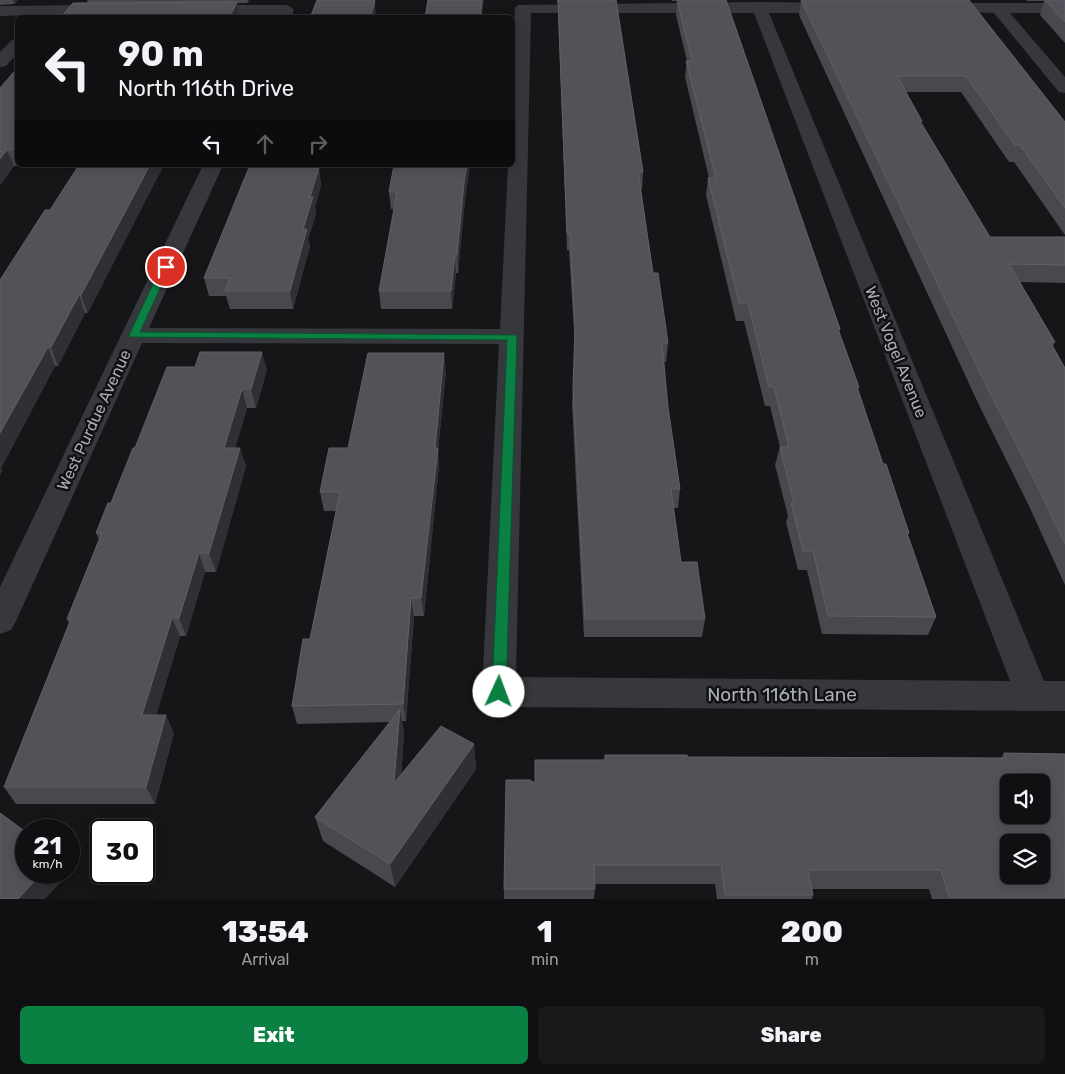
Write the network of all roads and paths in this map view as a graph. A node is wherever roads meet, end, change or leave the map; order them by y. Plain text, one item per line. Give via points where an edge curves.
1 (759, 8) junction
2 (855, 8) edge
3 (922, 8) edge
4 (998, 8) junction
5 (1065, 8) edge
6 (121, 10) edge
7 (186, 10) edge
8 (0, 11) edge
9 (43, 14) edge
10 (284, 14) edge
11 (15, 46) edge
12 (0, 62) edge
13 (1065, 88) edge
14 (213, 167) edge
15 (134, 335) junction
16 (512, 337) junction
17 (0, 621) edge
18 (1049, 696) edge

1 - 2 street
1 - 16 street via 523,8
1 - 18 street, West Vogel Avenue
3 - 4 street
4 - 5 street
4 - 13 street
6 - 9 street
7 - 10 street
8 - 9 street
11 - 12 street
14 - 15 street, West Purdue Avenue
15 - 16 street
15 - 17 street, West Purdue Avenue
16 - 18 street, North 116th Lane via 499,692

